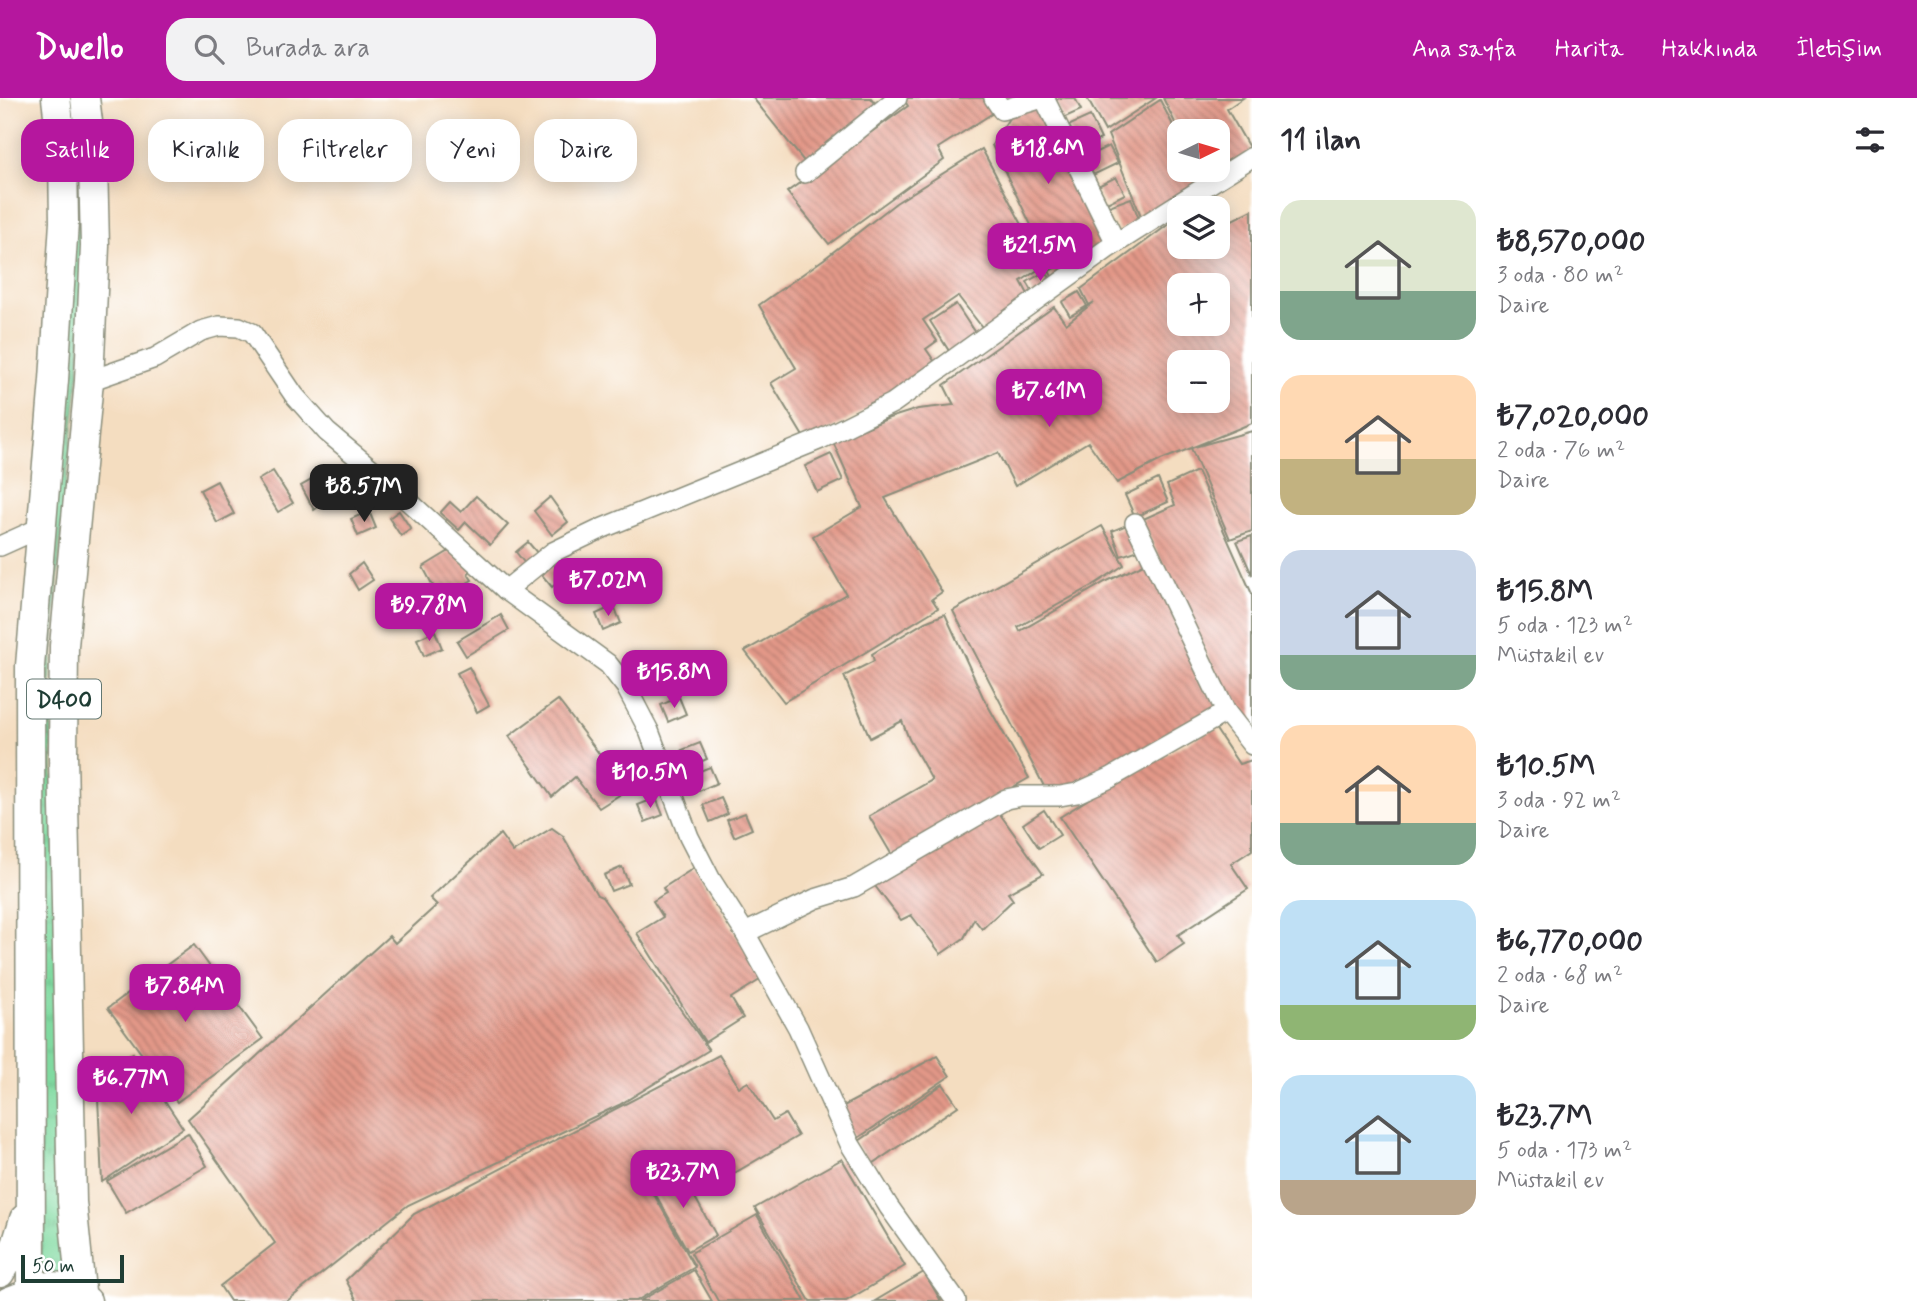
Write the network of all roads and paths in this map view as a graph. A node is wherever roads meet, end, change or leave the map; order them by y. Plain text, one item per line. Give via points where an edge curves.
1 (56, 98) edge
2 (85, 98) edge
3 (897, 98) edge
4 (994, 98) edge
5 (1043, 98) edge
6 (1252, 157) edge
7 (805, 173) dead end
8 (1116, 243) junction
9 (89, 381) junction
10 (1135, 523) dead end
11 (40, 527) junction
12 (0, 546) edge
13 (506, 590) junction
14 (1226, 712) junction
15 (1252, 745) edge
16 (745, 933) junction
17 (31, 1200) junction
18 (0, 1273) edge
19 (24, 1298) edge
20 (83, 1300) edge
21 (956, 1301) edge

1 - 11 highway, D400 via 64,222
2 - 9 highway, D400 via 95,232
3 - 7 street
4 - 5 street via 1002,110
5 - 8 street
6 - 8 street
8 - 13 street via 893,402 821,439 553,552
9 - 13 street via 155,358 201,331 219,326 252,333 294,395 327,432
9 - 20 highway, D400 via 64,646 63,754 72,1202
10 - 14 street
11 - 12 street
11 - 17 highway, D400 via 30,666
13 - 16 street via 608,664 626,687 649,731 689,837 710,880
14 - 15 street
14 - 16 street via 1077,793 1006,799 854,887 815,899
16 - 21 street via 798,1028 850,1144
17 - 18 highway via 16,1245
17 - 19 highway, D400
19 - 20 highway via 49,1286 67,1287

